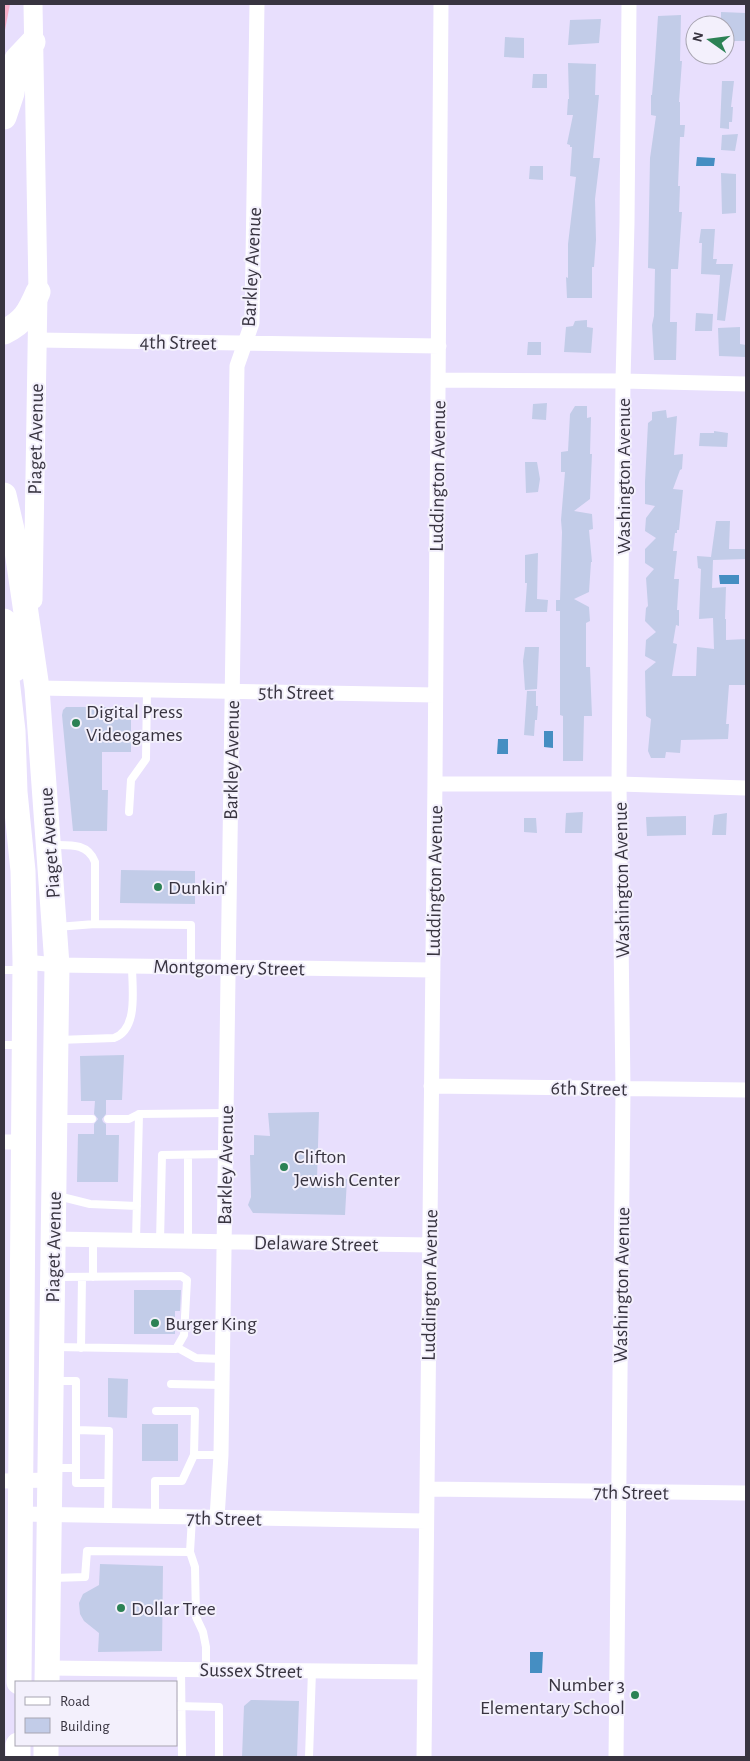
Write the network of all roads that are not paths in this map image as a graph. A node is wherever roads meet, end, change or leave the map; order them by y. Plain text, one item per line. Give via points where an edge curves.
1 (33, 4) edge
2 (257, 4) edge
3 (441, 4) edge
4 (629, 4) edge
5 (25, 50) junction
6 (4, 86) edge
7 (4, 117) edge
8 (38, 292) junction
9 (4, 332) edge
10 (37, 340) junction
11 (246, 342) junction
12 (439, 346) junction
13 (438, 380) junction
14 (623, 380) junction
15 (746, 384) edge
16 (4, 495) edge
17 (4, 621) edge
18 (30, 638) junction
19 (4, 654) edge
20 (37, 688) junction
21 (148, 690) junction
22 (232, 691) junction
23 (436, 695) junction
24 (4, 748) edge
25 (435, 784) junction
26 (619, 784) junction
27 (746, 788) edge
28 (9, 792) edge
29 (45, 793) junction
30 (129, 812) dead end
31 (49, 844) junction
32 (95, 924) junction
33 (54, 928) junction
34 (57, 965) junction
35 (132, 966) junction
36 (191, 967) junction
37 (228, 967) junction
38 (18, 968) edge
39 (432, 970) junction
40 (56, 1040) junction
41 (14, 1045) edge
42 (431, 1086) junction
43 (623, 1088) junction
44 (746, 1090) edge
45 (226, 1113) junction
46 (139, 1114) junction
47 (55, 1119) junction
48 (92, 1119) dead end
49 (108, 1119) dead end
50 (14, 1142) edge
51 (225, 1154) junction
52 (188, 1155) junction
53 (54, 1195) junction
54 (137, 1206) junction
55 (53, 1239) junction
56 (93, 1240) junction
57 (136, 1240) junction
58 (160, 1241) junction
59 (188, 1241) junction
60 (224, 1242) junction
61 (430, 1245) junction
62 (53, 1277) junction
63 (82, 1277) junction
64 (93, 1277) junction
65 (52, 1347) junction
66 (82, 1348) junction
67 (178, 1348) junction
68 (222, 1359) junction
69 (52, 1381) junction
70 (171, 1384) dead end
71 (222, 1385) junction
72 (156, 1411) dead end
73 (76, 1430) junction
74 (194, 1454) junction
75 (221, 1454) junction
76 (78, 1464) junction
77 (50, 1474) junction
78 (13, 1481) edge
79 (108, 1483) junction
80 (427, 1490) junction
81 (618, 1492) junction
82 (746, 1493) edge
83 (21, 1514) junction
84 (49, 1515) junction
85 (108, 1516) junction
86 (155, 1517) junction
87 (192, 1518) junction
88 (218, 1518) junction
89 (426, 1520) junction
90 (190, 1552) junction
91 (48, 1578) junction
92 (181, 1669) junction
93 (206, 1670) junction
94 (312, 1671) junction
95 (425, 1672) junction
96 (47, 1675) edge
97 (19, 1681) edge
98 (179, 1706) edge
99 (179, 1739) edge
100 (182, 1757) edge
101 (219, 1757) edge
102 (309, 1757) edge
103 (424, 1757) edge
104 (616, 1757) edge

1 - 5 street, Piaget Avenue
2 - 11 street, Barkley Avenue via 252,324
3 - 12 street, Luddington Avenue
4 - 14 street, Washington Avenue
5 - 6 highway
5 - 7 highway
5 - 8 street, Piaget Avenue
8 - 9 highway via 29,313 17,326
8 - 10 street, Piaget Avenue
10 - 11 street, 4th Street
10 - 18 street, Piaget Avenue
11 - 12 street, 4th Street
11 - 22 street, Barkley Avenue via 237,366
12 - 13 street, Luddington Avenue
13 - 14 street
13 - 23 street, Luddington Avenue
14 - 15 street
14 - 26 street, Washington Avenue
16 - 18 highway
17 - 20 highway via 20,683 28,688
18 - 20 highway, Piaget Avenue
19 - 28 highway, Piaget Avenue via 13,731
20 - 21 street, 5th Street
20 - 29 highway, Piaget Avenue
21 - 22 street, 5th Street
21 - 30 lane via 146,759 131,780
22 - 23 street, 5th Street
22 - 37 street, Barkley Avenue
23 - 25 street, Luddington Avenue
24 - 28 highway
25 - 26 street
25 - 39 street, Luddington Avenue
26 - 27 street
26 - 43 street, Washington Avenue
28 - 29 street
28 - 38 highway, Piaget Avenue via 22,871
29 - 31 highway, Piaget Avenue
31 - 32 lane via 80,846 93,855
31 - 33 highway, Piaget Avenue
32 - 33 lane
32 - 36 lane via 191,925
33 - 34 highway, Piaget Avenue
34 - 35 street, Montgomery Street
34 - 38 street, Montgomery Street
34 - 40 highway, Piaget Avenue
35 - 36 street, Montgomery Street
35 - 40 lane via 131,1019 120,1036
36 - 37 street, Montgomery Street
37 - 39 street, Montgomery Street
37 - 45 street, Barkley Avenue
38 - 41 highway, Piaget Avenue
39 - 42 street, Luddington Avenue
40 - 47 highway, Piaget Avenue
41 - 50 highway, Piaget Avenue
42 - 43 street, 6th Street
42 - 61 street, Luddington Avenue
43 - 44 street, 6th Street
43 - 81 street, Washington Avenue
45 - 46 lane
45 - 51 street, Barkley Avenue
46 - 49 lane via 129,1119
46 - 54 lane
47 - 48 lane
47 - 53 highway, Piaget Avenue
50 - 78 highway, Piaget Avenue
51 - 52 lane
51 - 60 street, Barkley Avenue
52 - 58 lane via 162,1155
52 - 59 lane
53 - 54 lane via 90,1204
53 - 55 highway, Piaget Avenue
54 - 57 lane
55 - 56 street, Delaware Street
55 - 62 highway, Piaget Avenue
56 - 57 street, Delaware Street
56 - 64 lane
57 - 58 street, Delaware Street
58 - 59 street, Delaware Street
59 - 60 street, Delaware Street
60 - 61 street, Delaware Street
60 - 68 street, Barkley Avenue
61 - 80 street, Luddington Avenue
62 - 63 lane
62 - 65 highway, Piaget Avenue
63 - 64 lane
63 - 66 lane
64 - 67 lane via 181,1276 187,1280 184,1335
65 - 66 lane
65 - 69 highway, Piaget Avenue
66 - 67 lane
67 - 68 lane via 196,1358
68 - 71 street, Barkley Avenue
69 - 73 lane via 76,1381
69 - 77 highway, Piaget Avenue
70 - 71 lane
71 - 75 street, Barkley Avenue
72 - 74 lane via 194,1411
73 - 76 lane via 80,1448
73 - 79 lane via 109,1431 106,1448
74 - 75 lane
74 - 86 lane via 182,1481 155,1481
75 - 88 street, Barkley Avenue
76 - 77 lane
76 - 79 lane via 76,1483
77 - 78 street
77 - 84 highway, Piaget Avenue
78 - 83 highway, Piaget Avenue
79 - 85 lane
80 - 81 street, 7th Street
80 - 89 street, Luddington Avenue
81 - 82 street, 7th Street
81 - 104 street, Washington Avenue
83 - 84 street, 7th Street
83 - 97 highway, Piaget Avenue
84 - 85 street, 7th Street
84 - 91 highway, Piaget Avenue
85 - 86 street, 7th Street
86 - 87 street, 7th Street
87 - 88 street, 7th Street
87 - 90 lane
88 - 89 street, 7th Street
89 - 95 street, Luddington Avenue
90 - 91 lane via 87,1551 85,1577
90 - 93 lane via 195,1567 196,1618 206,1647
91 - 96 highway, Piaget Avenue
92 - 93 street, Sussex Street
92 - 96 street, Sussex Street
92 - 98 lane
93 - 94 street, Sussex Street
94 - 95 street, Sussex Street
94 - 102 lane
95 - 103 street, Luddington Avenue
98 - 99 lane
98 - 101 lane via 219,1707
99 - 100 lane

